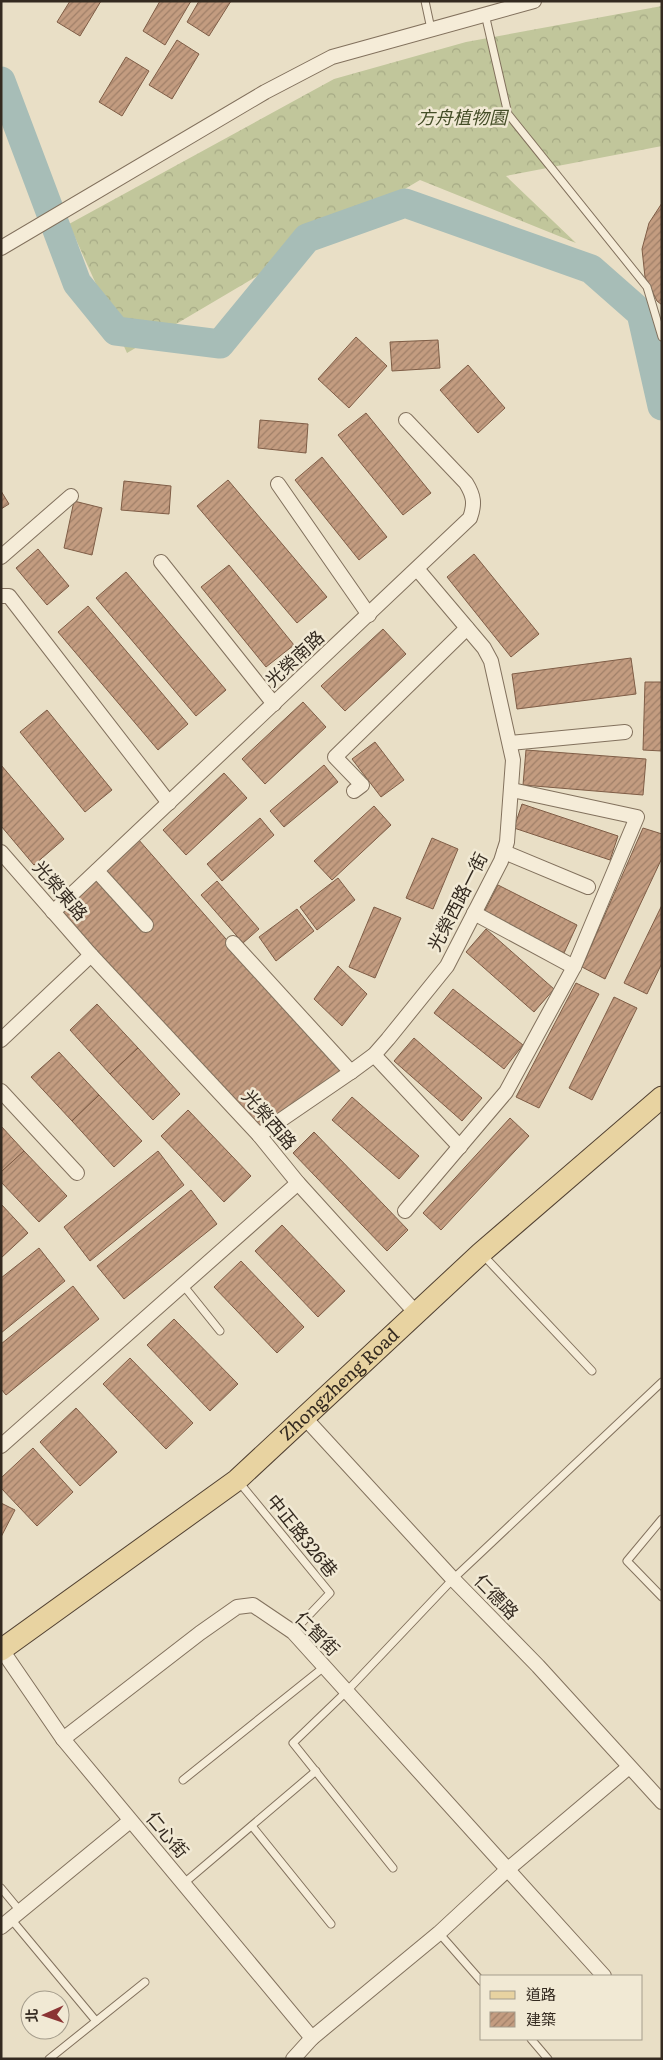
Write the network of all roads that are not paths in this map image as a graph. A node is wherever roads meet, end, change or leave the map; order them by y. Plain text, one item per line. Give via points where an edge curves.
1 (425, 1) edge
2 (532, 2) edge
3 (485, 14) junction
4 (431, 29) junction
5 (1, 248) edge
6 (662, 337) edge
7 (406, 420) dead end
8 (278, 484) dead end
9 (71, 496) dead end
10 (1, 557) edge
11 (162, 562) dead end
12 (418, 570) junction
13 (1, 596) edge
14 (369, 615) junction
15 (467, 628) junction
16 (274, 704) junction
17 (625, 732) dead end
18 (510, 743) junction
19 (512, 790) junction
20 (354, 791) dead end
21 (169, 803) junction
22 (1, 852) edge
23 (504, 852) junction
24 (97, 871) junction
25 (588, 887) dead end
26 (53, 912) junction
27 (474, 912) junction
28 (146, 925) dead end
29 (233, 942) dead end
30 (91, 955) junction
31 (574, 967) junction
32 (1, 1040) edge
33 (374, 1055) junction
34 (351, 1072) junction
35 (1, 1091) edge
36 (662, 1097) edge
37 (259, 1135) junction
38 (460, 1148) junction
39 (76, 1173) dead end
40 (298, 1183) junction
41 (405, 1211) dead end
42 (482, 1253) junction
43 (182, 1285) junction
44 (416, 1312) junction
45 (220, 1332) dead end
46 (592, 1371) dead end
47 (662, 1382) edge
48 (305, 1418) junction
49 (1, 1446) edge
50 (237, 1480) junction
51 (662, 1519) edge
52 (453, 1579) junction
53 (662, 1596) edge
54 (293, 1632) junction
55 (1, 1650) edge
56 (324, 1667) junction
57 (346, 1692) junction
58 (63, 1738) junction
59 (629, 1767) junction
60 (316, 1771) junction
61 (183, 1780) dead end
62 (662, 1802) edge
63 (130, 1821) junction
64 (252, 1826) junction
65 (393, 1868) dead end
66 (507, 1870) junction
67 (184, 1884) junction
68 (1, 1888) edge
69 (11, 1919) edge
70 (331, 1924) dead end
71 (439, 1933) junction
72 (603, 1975) edge
73 (480, 1980) edge
74 (145, 1982) dead end
75 (96, 2021) junction
76 (312, 2038) junction
77 (532, 2040) edge
78 (50, 2059) edge
79 (293, 2059) edge
80 (548, 2059) edge

1 - 4 lane
2 - 3 street
3 - 4 street
3 - 6 lane via 508,114 647,287
4 - 5 street via 332,56
7 - 12 street, 光榮南路 via 473,493 474,506 470,518
8 - 14 street
9 - 10 street
11 - 16 street
12 - 14 street, 光榮南路
12 - 15 street, 光榮西路一街
13 - 21 street via 9,596
14 - 16 street, 光榮南路
15 - 18 street, 光榮西路一街 via 491,661
15 - 20 street via 335,757 362,785
16 - 21 street, 光榮南路
17 - 18 street
18 - 19 street, 光榮西路一街
19 - 23 street, 光榮西路一街
19 - 31 street via 637,817
21 - 24 street, 光榮南路
22 - 26 street, 光榮東路
23 - 25 street
23 - 27 street, 光榮西路一街
24 - 26 street, 光榮南路
24 - 28 street
26 - 30 street, 光榮東路
27 - 31 street
27 - 33 street, 光榮西路一街 via 447,966
29 - 34 street
30 - 32 street
30 - 37 street, 光榮西路
31 - 38 street via 506,1092
33 - 34 street, 光榮西路一街
33 - 38 street
34 - 37 street, 光榮西路一街
35 - 39 street
36 - 42 main road, Zhongzheng Road
37 - 40 street, 光榮西路
38 - 41 street
40 - 43 street
40 - 44 street, 光榮西路
42 - 44 main road, Zhongzheng Road
42 - 46 lane
43 - 45 lane
43 - 49 street
44 - 48 main road, Zhongzheng Road
47 - 52 lane
48 - 50 main road, Zhongzheng Road
48 - 52 street, 仁德路
50 - 54 lane, 中正路326巷 via 330,1593
50 - 55 main road, Zhongzheng Road
51 - 53 lane via 627,1561
52 - 57 lane
52 - 59 street, 仁德路 via 538,1666
54 - 56 street, 仁智街
54 - 58 street, 仁智街 via 253,1605 238,1607
55 - 58 street, 仁心街
56 - 57 street, 仁智街
56 - 61 lane
57 - 60 lane via 293,1743
57 - 66 street, 仁智街
58 - 63 street, 仁心街
59 - 62 street, 仁德路
59 - 66 street
60 - 64 lane
60 - 65 lane
63 - 67 street, 仁心街
63 - 69 street
64 - 67 lane
64 - 70 lane
66 - 71 street
66 - 72 street, 仁智街
67 - 76 street, 仁心街
68 - 69 lane
69 - 75 lane
71 - 73 lane
71 - 76 street
74 - 75 lane
75 - 78 lane
76 - 79 street
77 - 80 lane

